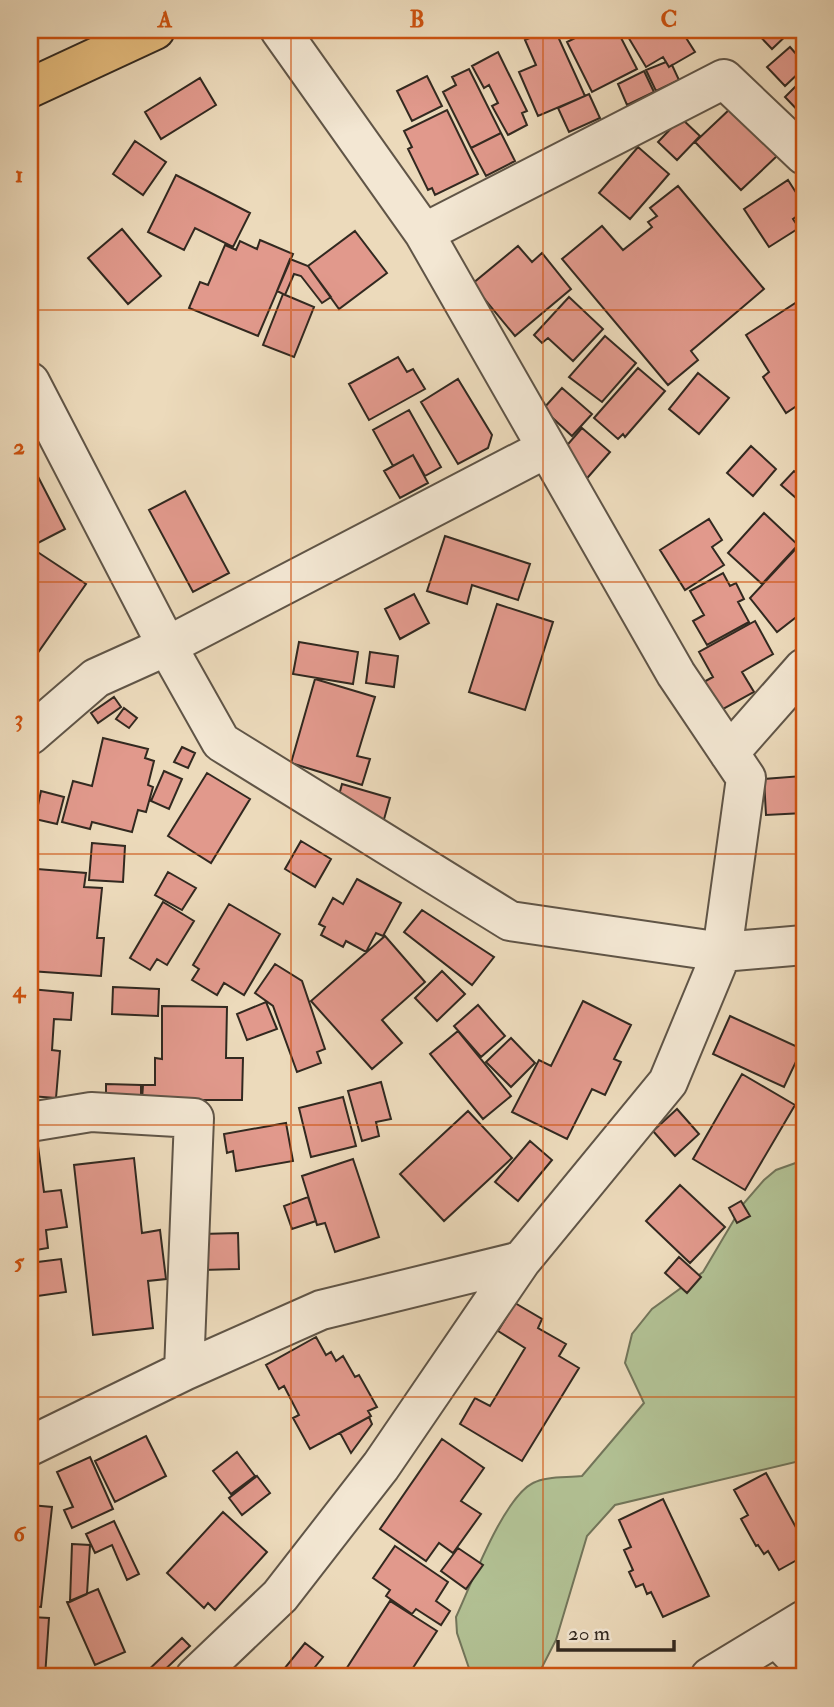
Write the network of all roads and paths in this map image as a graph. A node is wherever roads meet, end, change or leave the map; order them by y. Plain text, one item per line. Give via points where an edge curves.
1 (155, 30) edge
2 (280, 30) edge
3 (30, 88) edge
4 (804, 155) edge
5 (424, 233) junction
6 (30, 382) edge
7 (42, 433) edge
8 (547, 448) junction
9 (167, 646) junction
10 (804, 668) edge
11 (30, 735) edge
12 (729, 753) junction
13 (804, 945) edge
14 (722, 952) junction
15 (30, 1122) edge
16 (521, 1261) junction
17 (184, 1371) junction
18 (30, 1446) edge
19 (790, 1628) edge
20 (804, 1666) edge
21 (195, 1677) edge
22 (710, 1677) edge

1 - 3 main road
2 - 5 street
4 - 5 street via 724,79
5 - 8 street
6 - 7 street
7 - 9 street
8 - 9 street
8 - 12 street via 676,674
9 - 11 street via 96,678
9 - 14 street via 221,742 510,921
10 - 12 street
12 - 14 street via 746,778
13 - 14 street
14 - 16 street via 667,1082
15 - 17 street via 90,1112 194,1118
16 - 17 street via 321,1310
16 - 21 street via 381,1466 280,1596
17 - 18 street
19 - 20 street
19 - 22 street

